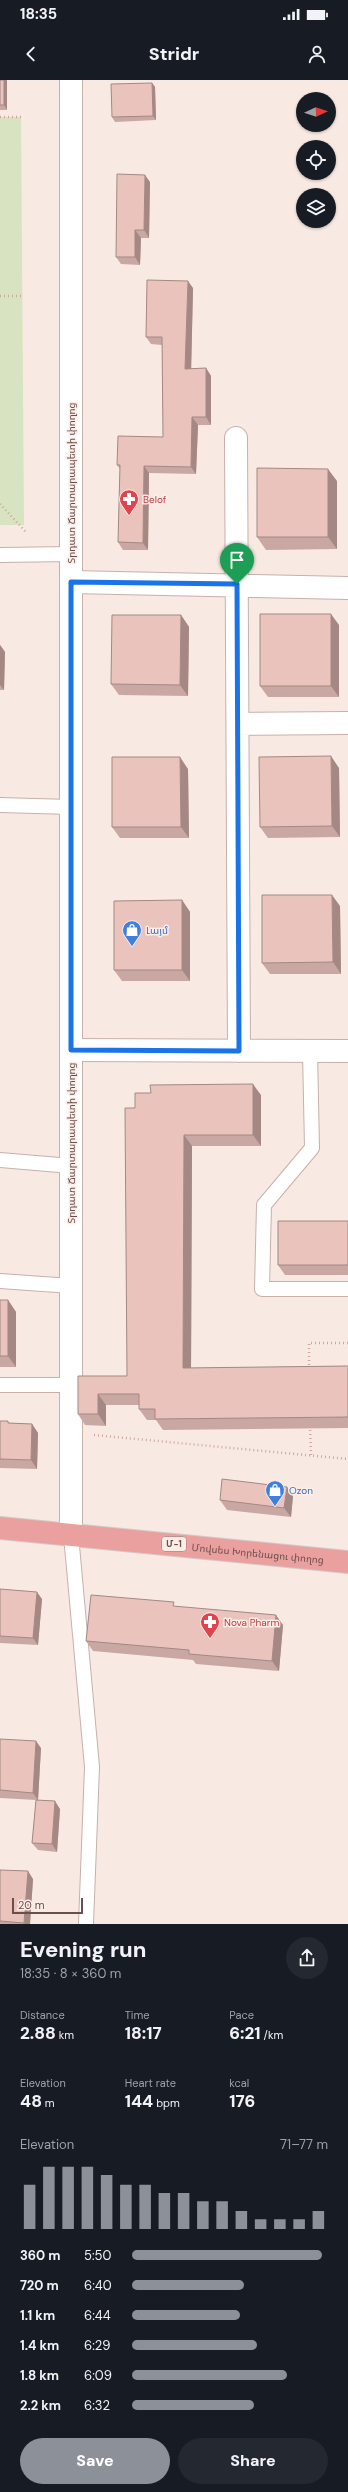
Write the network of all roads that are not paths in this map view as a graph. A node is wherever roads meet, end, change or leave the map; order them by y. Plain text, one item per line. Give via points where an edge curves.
1 (71, 80) edge
2 (236, 438) dead end
3 (71, 554) junction
4 (0, 555) edge
5 (71, 582) junction
6 (237, 584) junction
7 (348, 588) edge
8 (238, 724) junction
9 (348, 724) edge
10 (0, 805) edge
11 (71, 807) junction
12 (71, 1050) junction
13 (239, 1051) junction
14 (310, 1051) junction
15 (348, 1051) edge
16 (0, 1160) edge
17 (71, 1166) junction
18 (0, 1281) edge
19 (71, 1286) junction
20 (348, 1289) edge
21 (0, 1385) edge
22 (71, 1385) junction
23 (0, 1528) edge
24 (71, 1535) junction
25 (348, 1562) edge
26 (86, 1924) edge

1 - 3 street, Տրդատ Ճարտարապետի փողոց
2 - 6 street
3 - 4 lane
3 - 5 street, Տրդատ Ճարտարապետի փողոց
5 - 6 street
5 - 11 street, Տրդատ Ճարտարապետի փողոց
6 - 7 street
6 - 8 street
8 - 9 street
8 - 13 street
10 - 11 lane
11 - 12 street, Տրդատ Ճարտարապետի փողոց
12 - 13 street
12 - 17 street, Տրդատ Ճարտարապետի փողոց
13 - 14 street
14 - 15 street
14 - 20 lane via 312,1148 264,1205 262,1289
16 - 17 lane
17 - 19 street, Տրդատ Ճարտարապետի փողոց
18 - 19 lane
19 - 22 street, Տրդատ Ճարտարապետի փողոց
21 - 22 lane
22 - 24 street, Տրդատ Ճարտարապետի փողոց
23 - 24 highway, Մովսես Խորենացու փողոց / Մ-1
24 - 25 highway, Մովսես Խորենացու փողոց / Մ-1
24 - 26 lane via 92,1767

